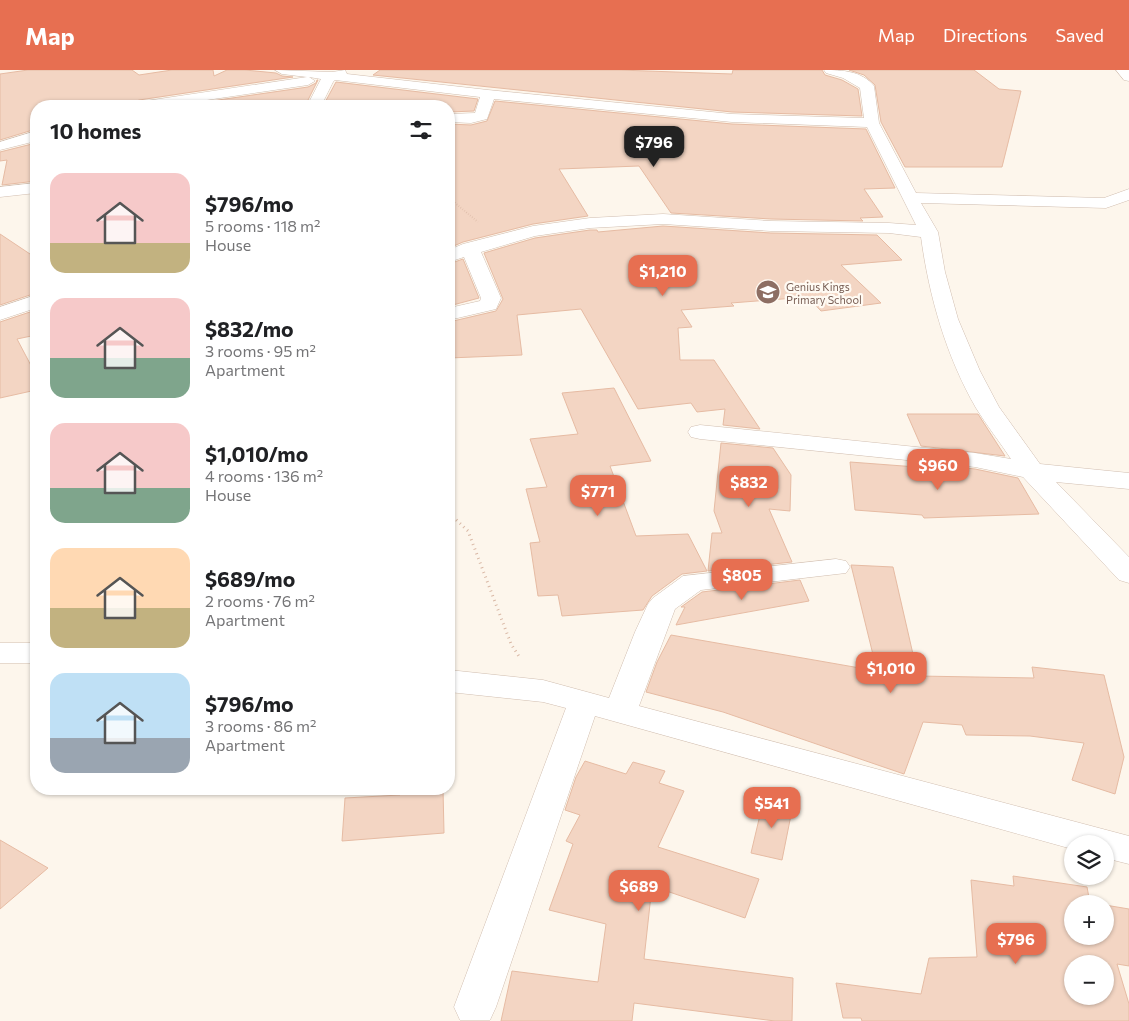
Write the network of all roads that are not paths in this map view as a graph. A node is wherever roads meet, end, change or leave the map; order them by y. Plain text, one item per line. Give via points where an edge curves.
1 (282, 70) edge
2 (349, 70) edge
3 (831, 70) edge
4 (1124, 70) edge
5 (1129, 77) edge
6 (330, 78) junction
7 (488, 94) junction
8 (176, 100) edge
9 (317, 100) edge
10 (455, 118) edge
11 (872, 123) junction
12 (30, 138) edge
13 (3, 146) dead end
14 (30, 189) edge
15 (0, 192) edge
16 (1129, 194) edge
17 (910, 198) junction
18 (929, 232) junction
19 (470, 248) junction
20 (455, 254) edge
21 (30, 303) edge
22 (455, 313) edge
23 (0, 314) edge
24 (700, 432) dead end
25 (1031, 470) junction
26 (1129, 480) edge
27 (836, 567) dead end
28 (1129, 574) edge
29 (30, 652) edge
30 (0, 653) edge
31 (455, 681) edge
32 (584, 702) junction
33 (620, 712) junction
34 (1129, 850) edge
35 (475, 1007) dead end

1 - 6 street
2 - 6 street
3 - 11 street via 848,75 866,86
4 - 5 street
6 - 7 street
6 - 8 street
6 - 9 street
7 - 10 street via 482,116
7 - 11 street via 732,118
11 - 17 street
12 - 13 street
14 - 15 street
16 - 17 street via 1106,203
17 - 18 street
18 - 19 street via 663,219 590,223 533,231
18 - 25 street via 935,272 948,319 969,371 988,408
19 - 20 street
19 - 22 street via 492,298 488,305
21 - 23 street
24 - 25 street via 975,460
25 - 26 street
25 - 28 street
27 - 33 street via 693,582 663,604
29 - 30 street
31 - 32 street via 543,691
32 - 33 street
32 - 35 street
33 - 34 street

